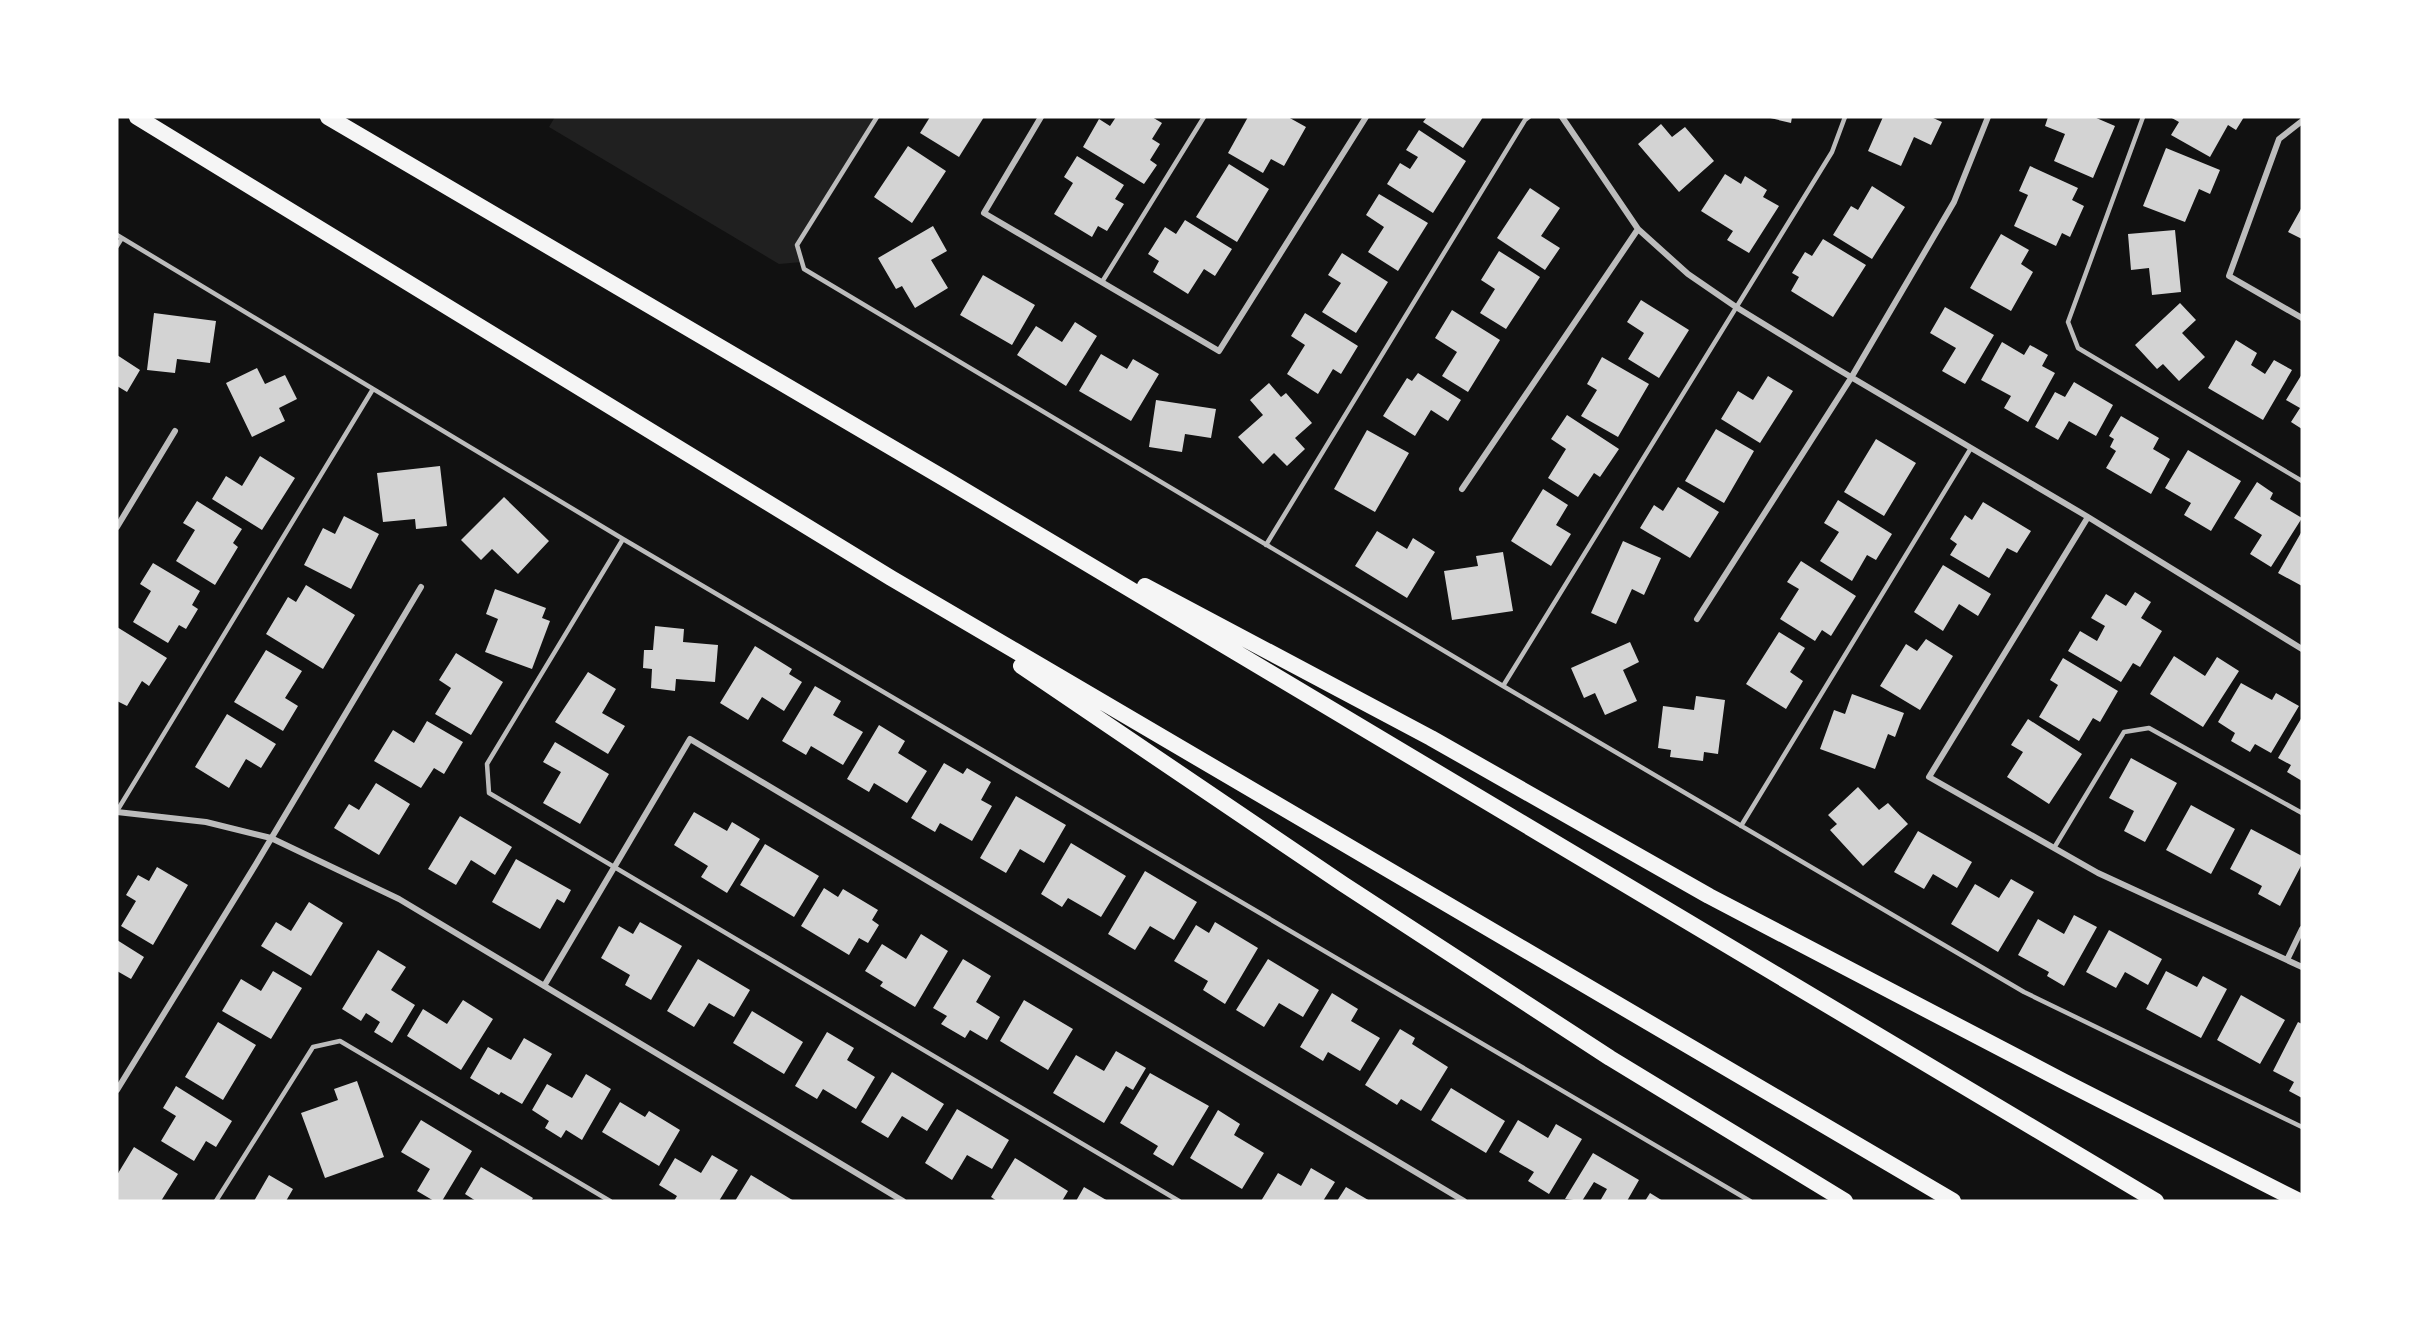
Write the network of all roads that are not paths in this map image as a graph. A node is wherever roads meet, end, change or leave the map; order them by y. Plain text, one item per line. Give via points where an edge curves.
1 (137, 117) edge
2 (330, 117) edge
3 (877, 117) edge
4 (1041, 117) edge
5 (1204, 117) edge
6 (1366, 117) edge
7 (1529, 117) edge
8 (1845, 117) edge
9 (1988, 117) edge
10 (2143, 117) edge
11 (1564, 118) edge
12 (2302, 121) edge
13 (1638, 229) junction
14 (120, 236) edge
15 (117, 246) edge
16 (1102, 282) junction
17 (1736, 307) junction
18 (2302, 318) edge
19 (1851, 378) junction
20 (373, 389) junction
21 (175, 431) dead end
22 (1971, 448) junction
23 (947, 480) junction
24 (2302, 480) edge
25 (1462, 489) dead end
26 (2088, 517) junction
27 (117, 527) edge
28 (623, 539) junction
29 (1266, 545) junction
30 (891, 579) junction
31 (422, 587) dead end
32 (1697, 619) dead end
33 (2302, 650) edge
34 (1503, 686) junction
35 (117, 811) edge
36 (2302, 813) edge
37 (1741, 826) junction
38 (271, 838) junction
39 (2054, 848) junction
40 (614, 868) junction
41 (2302, 929) edge
42 (2287, 960) junction
43 (2302, 967) edge
44 (544, 986) junction
45 (117, 1090) edge
46 (2302, 1127) edge
47 (1461, 1200) edge
48 (216, 1201) edge
49 (610, 1201) edge
50 (903, 1201) edge
51 (1179, 1201) edge
52 (1749, 1201) edge
53 (1845, 1201) edge
54 (1953, 1201) edge
55 (2157, 1201) edge
56 (2299, 1201) edge

1 - 30 highway
2 - 23 highway
3 - 29 lane via 797,245 804,269
4 - 16 street via 984,213
5 - 16 lane
6 - 16 street via 1219,351
7 - 29 lane
8 - 17 lane via 1832,152
9 - 19 street via 1954,202
10 - 24 lane via 2068,322 2078,348
11 - 13 street
12 - 18 street via 2279,139 2229,276
13 - 17 street via 1688,274
13 - 25 street
14 - 15 lane
14 - 20 lane
17 - 19 street
17 - 34 lane
19 - 22 street
19 - 32 street
20 - 28 lane
20 - 35 lane
21 - 27 street
22 - 26 street
22 - 37 lane
23 - 55 highway
23 - 56 highway via 1431,738 1709,896
26 - 33 street
26 - 39 street via 1929,777
28 - 40 lane via 487,764 489,793
28 - 52 lane
29 - 34 lane
30 - 53 highway via 1372,903 1610,1058
30 - 54 highway
31 - 38 street
34 - 37 lane
35 - 38 street via 206,822
36 - 39 lane via 2149,728 2124,732
37 - 46 lane via 2024,992
38 - 44 street via 399,900
38 - 45 street
39 - 42 street via 2098,873
40 - 44 street
40 - 47 street via 690,739
40 - 51 lane
41 - 42 street
42 - 43 street
44 - 50 street
48 - 49 lane via 313,1047 340,1041

